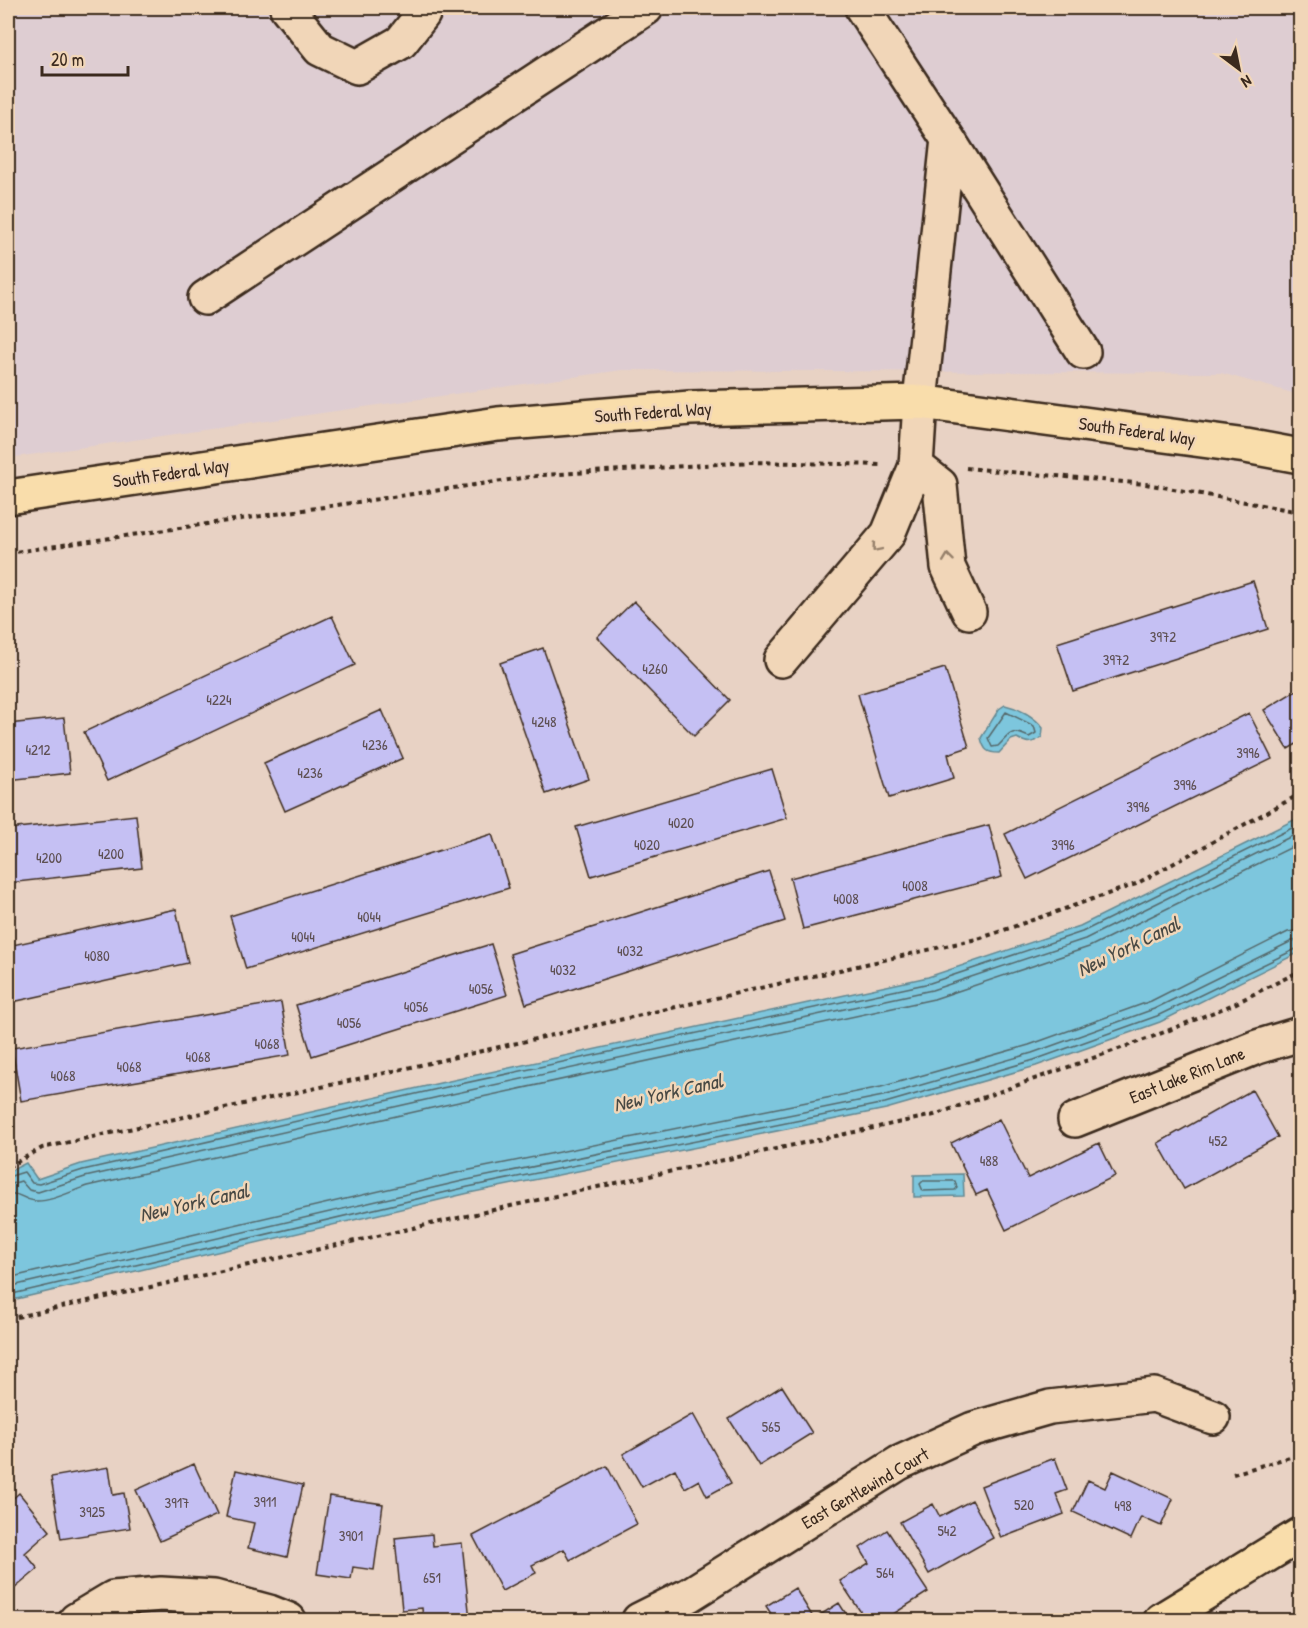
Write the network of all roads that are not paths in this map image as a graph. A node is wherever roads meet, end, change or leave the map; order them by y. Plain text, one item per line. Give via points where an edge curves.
1 (287, 8) edge
2 (422, 8) edge
3 (646, 8) edge
4 (862, 8) edge
5 (948, 139) junction
6 (205, 298) dead end
7 (1083, 352) dead end
8 (920, 402) junction
9 (1300, 456) edge
10 (916, 466) junction
11 (8, 497) edge
12 (969, 612) dead end
13 (781, 660) dead end
14 (1300, 1034) edge
15 (1075, 1120) dead end
16 (1213, 1417) dead end
17 (1300, 1535) edge
18 (76, 1620) edge
19 (289, 1620) edge
20 (639, 1620) edge
21 (1161, 1620) edge

1 - 2 street via 320,49 357,67 401,42 423,14
3 - 6 street
4 - 5 street
5 - 7 street
5 - 8 street
8 - 9 main road, South Federal Way
8 - 10 street
8 - 11 main road, South Federal Way via 690,408 498,424
12 -> 10 street via 948,567 940,485
10 -> 13 street via 888,534
14 - 15 street, East Lake Rim Lane via 1257,1047
16 - 20 street, East Gentlewind Court via 1154,1395 1050,1407 973,1429 899,1463 689,1595
17 - 21 main road
18 - 19 street via 113,1598 161,1594 214,1597

